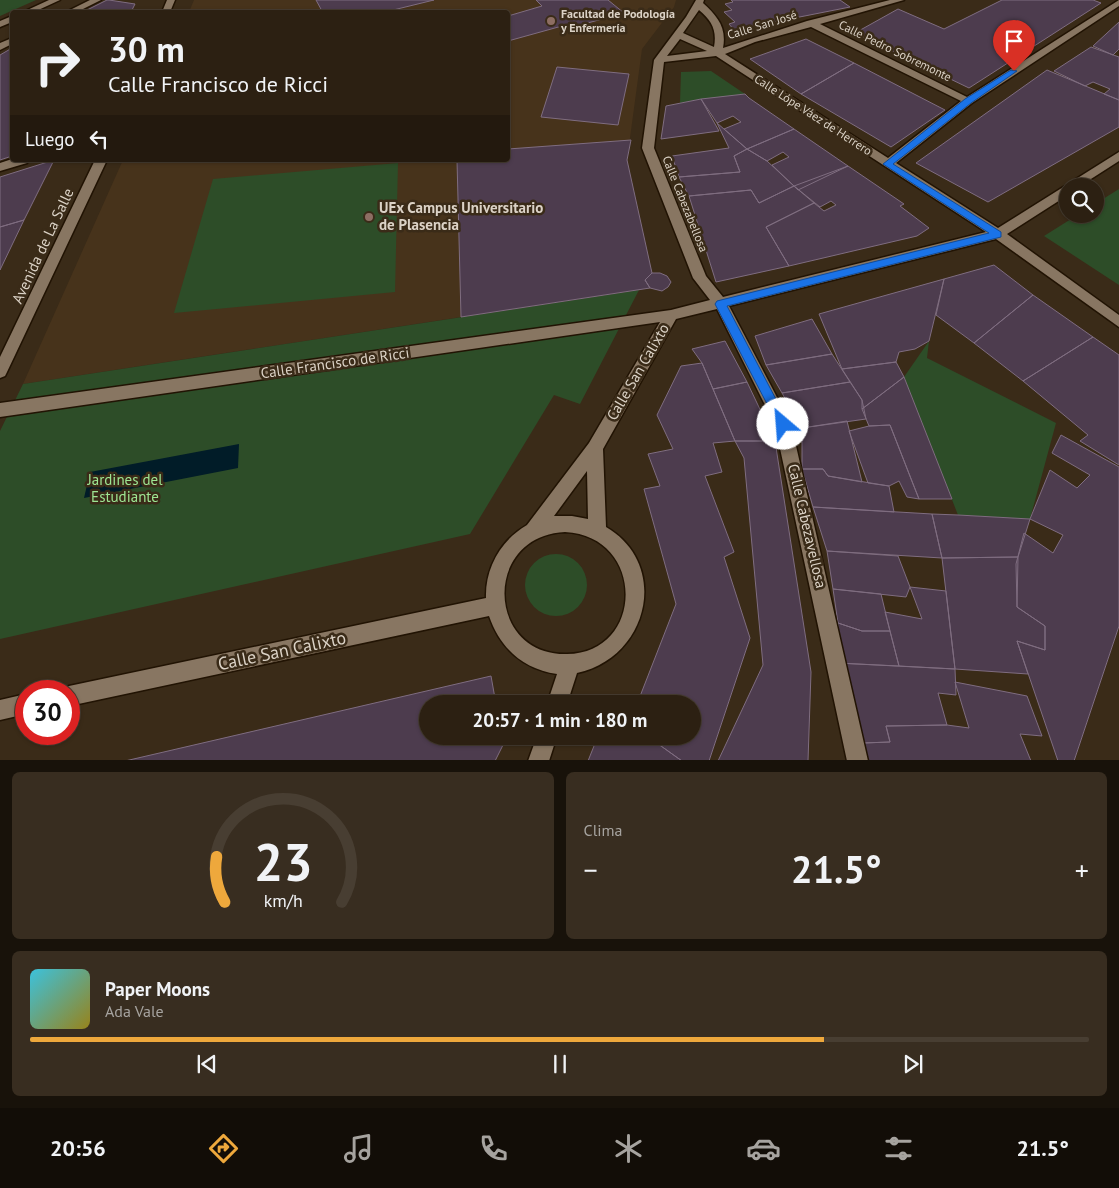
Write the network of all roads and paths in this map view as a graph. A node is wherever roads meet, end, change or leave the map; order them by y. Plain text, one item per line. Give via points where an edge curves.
1 (56, 0) edge
2 (97, 0) edge
3 (900, 0) edge
4 (699, 2) edge
5 (882, 2) edge
6 (1119, 2) edge
7 (33, 10) edge
8 (75, 10) edge
9 (698, 22) junction
10 (810, 24) junction
11 (676, 34) junction
12 (718, 52) junction
13 (659, 60) junction
14 (968, 101) junction
15 (1119, 156) edge
16 (16, 162) edge
17 (100, 162) edge
18 (888, 164) junction
19 (0, 167) edge
20 (1085, 178) edge
21 (1059, 195) edge
22 (998, 234) junction
23 (721, 304) junction
24 (671, 316) junction
25 (1119, 322) edge
26 (0, 372) edge
27 (0, 410) edge
28 (595, 448) junction
29 (534, 529) junction
30 (597, 530) junction
31 (495, 605) junction
32 (570, 665) junction
33 (80, 694) edge
34 (560, 695) edge
35 (15, 707) edge
36 (0, 710) edge
37 (543, 745) edge
38 (538, 760) edge
39 (858, 760) edge

1 - 7 street
2 - 8 street
3 - 5 street, Calle San José
4 - 9 street, Calle Cabezabellosa
4 - 12 street via 718,24 722,35
5 - 10 street, Calle San José
6 - 14 street
9 - 11 street, Calle Cabezabellosa
9 - 12 street via 716,36
10 - 12 street, Calle San José
10 - 14 street, Calle Pedro Sobremonte
11 - 12 street, Calle Lópe Váez de Herrero
11 - 13 street, Calle Cabezabellosa
12 - 13 street, Calle San José
12 - 18 street, Calle Lópe Váez de Herrero
13 - 23 street, Calle Cabezabellosa via 648,148 700,278
14 - 18 street
15 - 20 street
16 - 19 street
17 - 26 street, Avenida de La Salle
18 - 22 street, Calle Lópe Váez de Herrero
21 - 22 street
22 - 23 street
22 - 25 street, Calle Lópe Váez de Herrero
23 - 24 street, Calle San Calixto
23 - 39 street, Calle Cabezavellosa via 783,424
24 - 27 street, Calle Francisco de Ricci
24 - 28 street, Calle San Calixto
28 - 29 street, Calle San Calixto
28 - 30 street
29 - 30 street via 577,523
29 - 31 street via 516,542 503,560 495,582
30 - 32 street via 615,543 628,561 634,582 634,605 627,627 613,646 594,659
31 - 32 street via 502,625 530,656 550,664
31 - 33 street, Calle San Calixto
32 - 34 street
35 - 36 street
37 - 38 street

